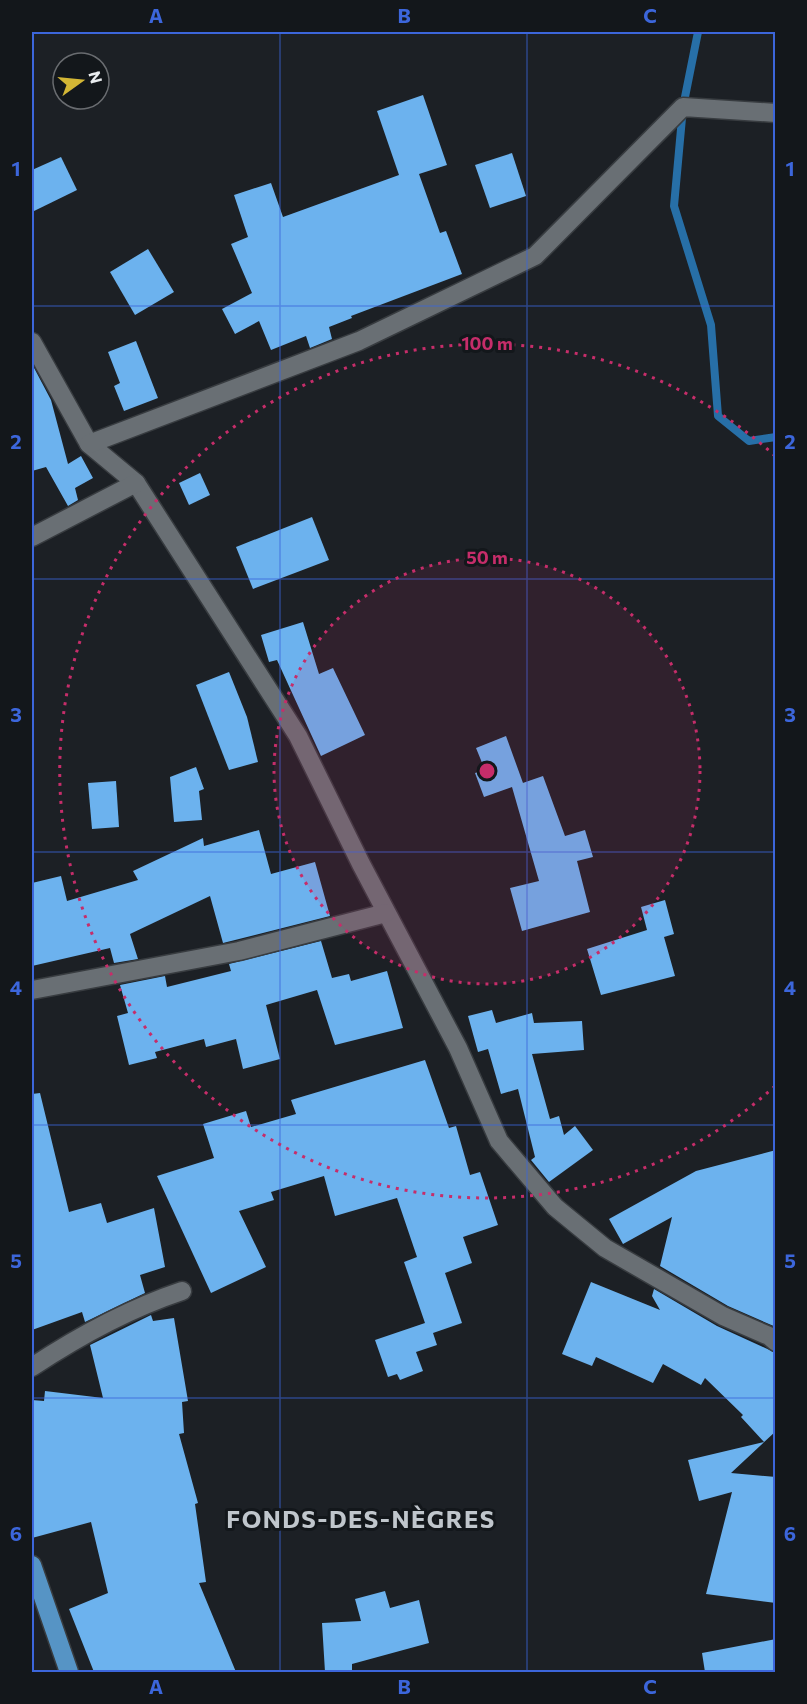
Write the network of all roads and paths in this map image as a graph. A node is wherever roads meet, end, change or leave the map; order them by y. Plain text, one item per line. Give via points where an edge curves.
1 (776, 113) edge
2 (32, 342) edge
3 (89, 444) junction
4 (136, 483) junction
5 (32, 537) edge
6 (386, 913) junction
7 (32, 990) edge
8 (182, 1291) dead end
9 (776, 1342) edge
10 (32, 1367) edge
11 (32, 1565) edge
12 (69, 1672) edge

1 - 3 street via 683,107 535,256 359,341
2 - 3 street
3 - 4 street
4 - 5 street
4 - 6 street via 298,736
6 - 7 street via 239,951
6 - 9 street via 458,1048 500,1141 555,1207 605,1248
8 - 10 street via 139,1305
11 - 12 main road

